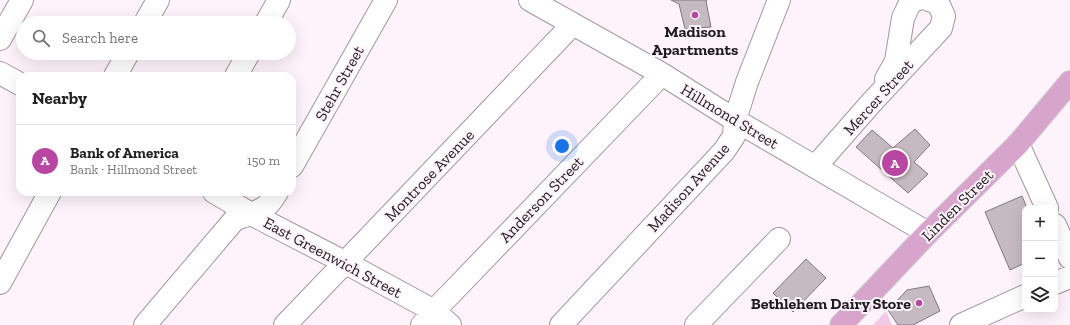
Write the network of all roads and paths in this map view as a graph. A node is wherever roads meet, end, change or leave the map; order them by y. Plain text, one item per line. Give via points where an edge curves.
1 (22, 0) edge
2 (158, 0) edge
3 (279, 0) edge
4 (386, 0) edge
5 (530, 0) edge
6 (779, 0) edge
7 (916, 0) edge
8 (928, 0) edge
9 (149, 16) edge
10 (270, 16) edge
11 (573, 24) junction
12 (0, 40) edge
13 (124, 60) edge
14 (245, 60) edge
15 (117, 72) edge
16 (238, 72) edge
17 (0, 73) edge
18 (662, 74) junction
19 (16, 82) edge
20 (1070, 82) edge
21 (872, 102) junction
22 (736, 120) junction
23 (1018, 144) junction
24 (296, 159) edge
25 (815, 167) junction
26 (48, 196) edge
27 (221, 196) edge
28 (275, 196) edge
29 (1046, 205) edge
30 (251, 214) junction
31 (1058, 232) edge
32 (928, 233) junction
33 (779, 239) dead end
34 (1070, 258) edge
35 (346, 262) junction
36 (1070, 276) edge
37 (1058, 282) edge
38 (0, 283) edge
39 (1022, 297) edge
40 (435, 320) edge
41 (145, 325) edge
42 (285, 325) edge
43 (561, 325) edge
44 (696, 325) edge
45 (841, 325) edge
46 (961, 325) edge

1 - 12 street
2 - 9 street
3 - 10 street
4 - 24 street, Stehr Street
5 - 11 street, Hillmond Street
6 - 22 street, Madison Avenue via 747,82
7 - 21 street via 910,3 903,18 896,61
8 - 21 street, Mercer Street via 938,3 944,16 941,28
11 - 18 street, Hillmond Street
11 - 35 street, Montrose Avenue
13 - 15 street
14 - 16 street
17 - 19 street
18 - 22 street, Hillmond Street
18 - 40 street, Anderson Street
20 - 23 main road, Linden Street
21 - 25 street, Mercer Street
22 - 25 street, Hillmond Street
22 - 43 street, Madison Avenue via 734,136 724,151
23 - 29 street
23 - 32 main road, Linden Street
25 - 32 street, Hillmond Street
26 - 38 street
27 - 30 street, East Greenwich Street
28 - 30 street via 266,207
30 - 35 street, East Greenwich Street
30 - 41 street via 235,219
31 - 34 street
32 - 45 main road, Linden Street
33 - 44 street
35 - 40 street, East Greenwich Street
35 - 42 street, Montrose Avenue
36 - 37 street
39 - 46 street

